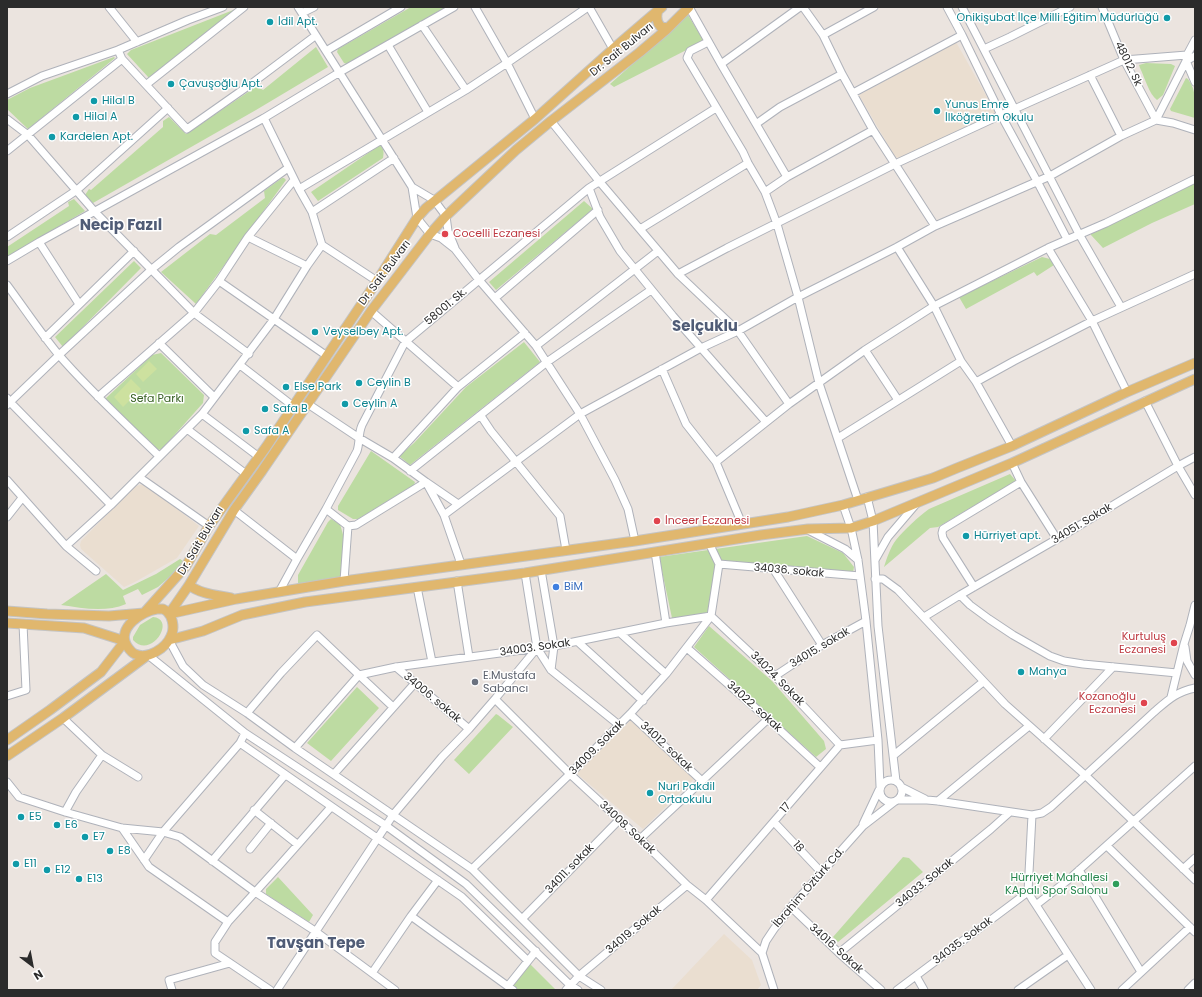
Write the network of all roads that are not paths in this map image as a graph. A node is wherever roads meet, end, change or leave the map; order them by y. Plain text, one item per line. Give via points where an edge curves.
1 (110, 7) edge
2 (223, 7) edge
3 (244, 7) edge
4 (298, 7) edge
5 (314, 7) edge
6 (401, 7) edge
7 (454, 7) edge
8 (475, 7) edge
9 (589, 7) edge
10 (689, 7) edge
11 (800, 7) edge
12 (804, 7) edge
13 (874, 7) edge
14 (947, 7) edge
15 (962, 7) edge
16 (1102, 7) edge
17 (660, 8) edge
18 (1068, 8) edge
19 (302, 13) junction
20 (422, 25) junction
21 (668, 28) junction
22 (823, 35) junction
23 (962, 35) junction
24 (315, 36) junction
25 (1195, 40) edge
26 (138, 42) junction
27 (708, 42) junction
28 (388, 45) junction
29 (984, 48) junction
30 (613, 49) junction
31 (118, 50) junction
32 (326, 51) junction
33 (1191, 54) edge
34 (122, 59) junction
35 (1124, 60) junction
36 (507, 63) junction
37 (721, 64) junction
38 (340, 72) junction
39 (842, 74) junction
40 (1090, 75) junction
41 (1195, 82) edge
42 (147, 84) junction
43 (466, 90) junction
44 (853, 93) junction
45 (7, 94) edge
46 (168, 108) junction
47 (716, 108) junction
48 (1015, 108) junction
49 (428, 112) junction
50 (1001, 115) junction
51 (7, 118) edge
52 (264, 118) junction
53 (535, 119) junction
54 (1156, 120) junction
55 (551, 121) junction
56 (756, 124) junction
57 (873, 130) junction
58 (1195, 130) edge
59 (28, 135) junction
60 (1121, 136) junction
61 (382, 140) junction
62 (7, 151) edge
63 (394, 158) junction
64 (748, 163) junction
65 (894, 164) junction
66 (288, 168) junction
67 (1050, 176) junction
68 (787, 177) junction
69 (1195, 179) edge
70 (294, 180) junction
71 (599, 181) junction
72 (1037, 181) junction
73 (412, 187) junction
74 (589, 188) junction
75 (299, 189) junction
76 (77, 190) junction
77 (765, 192) junction
78 (434, 200) junction
79 (598, 210) junction
80 (95, 212) junction
81 (312, 212) junction
82 (446, 216) junction
83 (417, 218) junction
84 (776, 224) junction
85 (934, 226) junction
86 (640, 229) junction
87 (430, 234) junction
88 (1079, 234) junction
89 (7, 237) edge
90 (248, 237) junction
91 (1067, 239) junction
92 (38, 242) junction
93 (322, 244) junction
94 (897, 247) junction
95 (1048, 248) junction
96 (455, 249) junction
97 (134, 251) junction
98 (658, 251) junction
99 (7, 261) edge
100 (307, 266) junction
101 (152, 269) junction
102 (634, 269) junction
103 (678, 274) junction
104 (1195, 274) edge
105 (480, 280) junction
106 (219, 281) junction
107 (377, 281) junction
108 (7, 285) edge
109 (651, 290) junction
110 (798, 297) junction
111 (495, 298) junction
112 (78, 304) junction
113 (934, 306) junction
114 (1121, 307) junction
115 (370, 311) junction
116 (194, 313) junction
117 (274, 319) junction
118 (1092, 321) junction
119 (738, 330) junction
120 (525, 333) junction
121 (45, 338) junction
122 (405, 342) junction
123 (159, 343) junction
124 (536, 346) junction
125 (701, 348) junction
126 (865, 350) junction
127 (249, 354) junction
128 (59, 355) junction
129 (327, 356) junction
130 (961, 360) junction
131 (547, 362) junction
132 (1195, 363) edge
133 (240, 365) junction
134 (662, 369) junction
135 (1195, 379) edge
136 (976, 382) junction
137 (820, 383) junction
138 (458, 387) junction
139 (1127, 392) junction
140 (98, 397) junction
141 (214, 397) junction
142 (898, 400) junction
143 (1145, 401) junction
144 (8, 402) edge
145 (308, 404) junction
146 (789, 404) junction
147 (293, 406) junction
148 (202, 414) junction
149 (580, 414) junction
150 (480, 416) junction
151 (766, 422) junction
152 (187, 429) junction
153 (359, 438) junction
154 (838, 438) junction
155 (1012, 446) junction
156 (159, 456) junction
157 (259, 457) junction
158 (393, 458) junction
159 (1195, 458) edge
160 (516, 461) junction
161 (716, 462) junction
162 (1012, 463) junction
163 (1178, 466) junction
164 (410, 471) junction
165 (246, 474) junction
166 (139, 477) junction
167 (7, 480) edge
168 (426, 482) junction
169 (1021, 482) junction
170 (1192, 484) edge
171 (1195, 495) edge
172 (22, 498) junction
173 (862, 499) junction
174 (917, 503) junction
175 (458, 504) junction
176 (111, 505) junction
177 (843, 505) junction
178 (326, 509) junction
179 (234, 510) junction
180 (444, 515) junction
181 (7, 517) edge
182 (873, 522) junction
183 (742, 524) junction
184 (209, 526) junction
185 (348, 526) junction
186 (851, 528) junction
187 (808, 530) junction
188 (1057, 539) junction
189 (634, 541) junction
190 (709, 543) junction
191 (66, 546) junction
192 (566, 550) junction
193 (655, 552) junction
194 (297, 559) junction
195 (858, 560) junction
196 (875, 560) junction
197 (461, 564) junction
198 (719, 564) junction
199 (541, 570) junction
200 (774, 570) junction
201 (96, 571) dead end
202 (525, 572) junction
203 (860, 576) junction
204 (875, 579) junction
205 (344, 581) junction
206 (457, 581) junction
207 (189, 584) junction
208 (417, 587) junction
209 (974, 587) junction
210 (280, 592) junction
211 (960, 595) junction
212 (236, 599) junction
213 (1195, 605) edge
214 (7, 611) edge
215 (144, 613) junction
216 (169, 614) junction
217 (711, 616) junction
218 (924, 617) junction
219 (866, 621) junction
220 (7, 623) edge
221 (666, 623) junction
222 (22, 624) junction
223 (1193, 625) edge
224 (620, 633) junction
225 (169, 640) junction
226 (125, 642) junction
227 (578, 642) junction
228 (1184, 644) junction
229 (822, 645) junction
230 (554, 646) junction
231 (537, 648) junction
232 (687, 648) junction
233 (148, 655) junction
234 (469, 657) junction
235 (432, 662) junction
236 (396, 667) junction
237 (1113, 667) junction
238 (551, 670) junction
239 (1177, 673) junction
240 (666, 674) junction
241 (359, 675) junction
242 (1195, 675) edge
243 (776, 676) junction
244 (983, 682) junction
245 (415, 683) junction
246 (1195, 688) edge
247 (7, 696) edge
248 (1171, 697) junction
249 (495, 699) junction
250 (643, 701) junction
251 (393, 707) junction
252 (247, 713) junction
253 (630, 714) junction
254 (63, 718) junction
255 (768, 719) junction
256 (619, 725) junction
257 (1029, 726) junction
258 (469, 729) junction
259 (245, 733) junction
260 (1044, 739) junction
261 (7, 740) edge
262 (878, 740) junction
263 (240, 743) junction
264 (840, 745) junction
265 (295, 748) junction
266 (102, 755) junction
267 (894, 755) junction
268 (7, 756) edge
269 (1195, 766) edge
270 (820, 767) junction
271 (334, 774) junction
272 (570, 774) junction
273 (285, 775) junction
274 (1085, 775) junction
275 (138, 777) dead end
276 (702, 781) junction
277 (7, 782) edge
278 (899, 784) junction
279 (880, 788) junction
280 (927, 800) junction
281 (895, 801) junction
282 (938, 801) junction
283 (331, 807) junction
284 (254, 810) junction
285 (65, 812) junction
286 (1010, 812) junction
287 (393, 815) junction
288 (1032, 815) junction
289 (619, 820) junction
290 (774, 822) junction
291 (1134, 822) junction
292 (271, 824) junction
293 (385, 825) junction
294 (862, 826) junction
295 (122, 828) junction
296 (163, 832) junction
297 (377, 837) junction
298 (640, 839) junction
299 (297, 844) junction
300 (1106, 846) junction
301 (250, 849) dead end
302 (1195, 858) edge
303 (144, 860) junction
304 (212, 861) junction
305 (1183, 868) junction
306 (472, 869) junction
307 (1079, 870) junction
308 (822, 873) junction
309 (438, 880) junction
310 (1195, 880) edge
311 (687, 885) junction
312 (255, 892) junction
313 (1028, 892) junction
314 (706, 900) junction
315 (1036, 904) junction
316 (791, 908) junction
317 (411, 916) junction
318 (522, 919) junction
319 (228, 922) junction
320 (1192, 930) edge
321 (315, 931) junction
322 (536, 951) junction
323 (762, 953) junction
324 (839, 953) junction
325 (1068, 955) junction
326 (528, 961) junction
327 (230, 963) junction
328 (1141, 972) junction
329 (372, 973) junction
330 (580, 975) junction
331 (916, 976) junction
332 (1195, 984) edge
333 (568, 987) edge
334 (511, 988) edge
335 (172, 990) edge
336 (270, 990) edge
337 (278, 990) edge
338 (395, 990) edge
339 (578, 990) edge
340 (601, 990) edge
341 (774, 990) edge
342 (881, 990) edge
343 (897, 990) edge
344 (924, 990) edge
345 (1018, 990) edge
346 (1091, 990) edge
347 (1122, 990) edge
348 (1188, 990) edge

1 - 26 street
2 - 26 street
3 - 42 street
4 - 19 street
5 - 19 street
6 - 32 street
7 - 20 street
8 - 36 street
9 - 30 street
9 - 36 street
10 - 21 main road, Dr. Sait Bulvarı
10 - 27 street
11 - 37 street
12 - 22 street
13 - 22 street
14 - 23 street
15 - 29 street
16 - 35 street, 48012. Sk
17 - 21 main road via 656,16 657,22 661,27
17 - 30 main road, Dr. Sait Bulvarı
18 - 29 street
19 - 24 street
20 - 28 street
20 - 43 street
21 - 55 main road, Dr. Sait Bulvarı
22 - 39 street
23 - 44 street
23 - 50 street
24 - 32 street
24 - 46 street via 187,129
25 - 33 street
26 - 31 street
27 - 37 street
27 - 47 street via 690,51 687,58
28 - 38 street
28 - 49 street
29 - 48 street
30 - 53 main road, Dr. Sait Bulvarı
31 - 34 street
31 - 45 street via 42,76
32 - 38 street
33 - 35 street
33 - 41 street
33 - 54 street
34 - 42 street
34 - 59 street
35 - 40 street
35 - 54 street, 48012. Sk
36 - 43 street
36 - 53 street
37 - 56 street
38 - 52 street
38 - 61 street
39 - 44 street
39 - 56 street via 780,107
40 - 48 street
40 - 60 street
42 - 46 street
43 - 49 street
44 - 57 street
46 - 76 street
47 - 64 street
47 - 71 street, 58001. Sk.
48 - 50 street
48 - 67 street
49 - 61 street
50 - 65 street
50 - 72 street
51 - 59 street
52 - 66 street
52 - 80 street
53 - 78 main road, Dr. Sait Bulvarı
54 - 58 street
54 - 60 street
55 - 71 street
55 - 82 main road, Dr. Sait Bulvarı
56 - 68 street
57 - 65 street
57 - 68 street
59 - 62 street
59 - 76 street
60 - 67 street
61 - 63 street
61 - 75 street
63 - 73 street
63 - 81 street
64 - 77 street
64 - 86 street
65 - 84 street
65 - 85 street
66 - 70 street
66 - 101 street
67 - 72 street
67 - 88 street
68 - 77 street
69 - 88 street
70 - 75 street
70 - 90 street
71 - 74 street, 58001. Sk.
71 - 86 street
72 - 85 street
72 - 91 street
73 - 78 street
73 - 83 street
74 - 79 street
74 - 105 street, 58001. Sk.
75 - 81 street
76 - 80 street
76 - 89 street
77 - 84 street
78 - 82 street
78 - 83 main road, Dr. Sait Bulvarı
79 - 102 street via 620,251
79 - 111 street
80 - 92 street
80 - 97 street
81 - 93 street
82 - 87 main road, Dr. Sait Bulvarı
82 - 96 street via 448,231
83 - 87 street
83 - 107 main road, Dr. Sait Bulvarı
84 - 103 street
84 - 110 street
85 - 94 street
86 - 98 street
87 - 96 street via 441,238
87 - 115 main road, Dr. Sait Bulvarı
88 - 91 street
88 - 114 street
90 - 100 street
90 - 106 street
91 - 95 street
92 - 99 street
92 - 112 street
93 - 100 street
93 - 107 street
94 - 110 street
94 - 113 street
95 - 113 street
95 - 118 street
96 - 105 street
97 - 101 street
97 - 112 street
98 - 102 street
98 - 103 street
100 - 117 street
101 - 116 street
101 - 128 street
102 - 109 street
102 - 124 street
103 - 119 street
104 - 114 street
105 - 111 street
105 - 122 street, 58001. Sk.
106 - 116 street
106 - 117 street
107 - 129 main road, Dr. Sait Bulvarı
108 - 121 street
109 - 125 street
109 - 131 street
110 - 119 street
110 - 137 street
111 - 120 street
112 - 121 street
113 - 126 street
113 - 130 street
114 - 118 street
115 - 122 street
115 - 145 main road, Dr. Sait Bulvarı
116 - 123 street
116 - 127 street
117 - 127 street
117 - 129 street
118 - 136 street
118 - 139 street
119 - 125 street
119 - 146 street
120 - 124 street
120 - 138 street
121 - 128 street
122 - 138 street
122 - 153 street, 58001. Sk. via 359,431
123 - 140 street
123 - 141 street
124 - 131 street
125 - 134 street
125 - 151 street
126 - 137 street
126 - 142 street
127 - 133 street
128 - 140 street
128 - 144 street
129 - 147 main road, Dr. Sait Bulvarı
130 - 136 street
130 - 142 street
131 - 149 street
131 - 150 street
132 - 139 main road
133 - 141 street
133 - 147 street
134 - 149 street
134 - 161 street via 686,424
135 - 143 main road
136 - 155 street
137 - 146 street
137 - 154 street
138 - 158 street
139 - 155 main road
140 - 156 street
141 - 148 street
142 - 154 street
143 - 162 main road
143 - 163 street
144 - 176 street
145 - 153 street
145 - 179 main road, Dr. Sait Bulvarı
146 - 151 street
147 - 157 main road, Dr. Sait Bulvarı
148 - 152 street
148 - 157 street
149 - 160 street
149 - 189 street via 628,509
150 - 160 street
150 - 164 street
151 - 161 street
152 - 156 street
152 - 165 street
153 - 158 street
153 - 178 street, 58001. Sk. via 357,451
154 - 173 street
155 - 173 main road via 933,478
156 - 166 street
157 - 165 main road, Dr. Sait Bulvarı
158 - 164 street
159 - 163 street, 34051. Sokak
160 - 175 street
160 - 192 street via 560,516
161 - 183 street
162 - 169 street
162 - 174 main road
163 - 170 street
163 - 188 street, 34051. Sokak
164 - 168 street
165 - 184 main road, Dr. Sait Bulvarı
166 - 176 street
166 - 184 street
167 - 172 street
168 - 175 street
168 - 180 street
168 - 185 street via 356,525
169 - 188 street
169 - 209 street via 944,529 942,533
170 - 171 street
172 - 181 street
172 - 191 street
173 - 177 main road
173 - 182 street
174 - 182 main road
174 - 196 street via 888,537
175 - 180 street
176 - 191 street
177 - 183 main road
177 - 186 street
178 - 185 street
178 - 194 street, 58001. Sk.
179 - 194 street
179 - 207 main road, Dr. Sait Bulvarı
180 - 197 street
182 - 186 main road
182 - 196 street
183 - 189 main road
184 - 215 main road, Dr. Sait Bulvarı via 186,566
185 - 205 street
186 - 187 main road
186 - 195 street
187 - 190 main road
187 - 195 street via 845,549
188 - 209 street, 34051. Sokak
189 - 192 main road
190 - 193 main road
190 - 198 street
191 - 201 street
192 - 197 main road
193 - 199 main road
193 - 221 street
194 - 210 street, 58001. Sk.
195 - 203 street
196 - 204 street
197 - 205 main road
198 - 200 street, 34036. sokak
198 - 217 street
199 - 202 main road
199 - 230 street
200 - 203 street, 34036. sokak
200 - 229 street
202 - 206 main road
202 - 231 street
203 - 219 street
204 - 218 street via 883,579 898,590
204 - 267 street via 878,626
205 - 210 main road
206 - 208 main road
206 - 234 street
207 - 212 main road via 192,588 212,595
207 - 216 main road, Dr. Sait Bulvarı
208 - 225 main road via 305,602 242,615 203,631
208 - 235 street
209 - 211 street, 34051. Sokak
210 - 212 main road
211 - 218 street, 34051. Sokak
211 - 237 street via 989,619 1050,656 1064,661
212 - 216 main road
213 - 223 street
214 - 215 main road via 109,616
215 - 216 main road via 157,609
215 - 226 main road via 130,625 124,637
216 - 225 main road via 173,631
217 - 221 street, 34003. Sokak
217 - 232 street, 34009. Sokak
217 - 243 street, 34024. Sokak
218 - 244 street
219 - 229 street, 34015. sokak
219 - 262 street
220 - 222 main road
221 - 224 street, 34003. Sokak
222 - 226 main road via 84,628
222 - 247 street via 26,690
223 - 228 street
224 - 227 street, 34003. Sokak
224 - 240 street
225 - 233 main road via 158,651
225 - 252 street via 183,666 203,685
226 - 233 main road via 135,654
226 - 261 main road via 101,672
227 - 230 street, 34003. Sokak
227 - 250 street
228 - 239 street
228 - 242 street via 1187,660
229 - 243 street, 34015. sokak
230 - 231 street, 34003. Sokak
230 - 238 street
231 - 234 street, 34003. Sokak
231 - 238 street
231 - 249 street
232 - 240 street, 34009. Sokak
232 - 255 street, 34022. sokak
233 - 254 main road
233 - 259 street
234 - 235 street, 34003. Sokak
235 - 236 street, 34003. Sokak
236 - 241 street, 34003. Sokak
236 - 245 street, 34006. sokak
237 - 239 street
237 - 260 street
238 - 256 street
239 - 248 street
240 - 250 street, 34009. Sokak
241 - 251 street
241 - 252 street via 317,635
241 - 265 street
243 - 264 street, 34024. Sokak
244 - 257 street
244 - 267 street
245 - 251 street
245 - 258 street, 34006. sokak
246 - 248 street
248 - 274 street
249 - 258 street
249 - 272 street, 34008. Sokak
250 - 253 street, 34009. Sokak
251 - 271 street
252 - 265 street
253 - 256 street, 34009. Sokak
253 - 276 street, 34012. sokak
254 - 266 street
254 - 268 main road
255 - 270 street, 34022. sokak
255 - 276 street
256 - 272 street, 34009. Sokak
257 - 260 street
257 - 282 street
258 - 287 street
259 - 263 street
259 - 293 street
260 - 274 street
262 - 264 street
262 - 279 street
263 - 273 street
263 - 296 street
264 - 270 street, 17
265 - 271 street
266 - 275 street
266 - 285 street
267 - 278 street
269 - 291 street
270 - 290 street, 17
271 - 287 street
272 - 289 street, 34008. Sokak
272 - 306 street, 34009. Sokak
273 - 283 street
273 - 284 street
274 - 288 street via 1051,807 1042,813
274 - 291 street
276 - 298 street
277 - 285 street via 19,797
278 - 279 street via 893,780 886,781
278 - 280 street
278 - 281 street via 902,794
279 - 281 street via 883,800
279 - 294 street
280 - 281 street
280 - 282 street
281 - 294 street
282 - 286 street
283 - 297 street
283 - 299 street
284 - 292 street
284 - 304 street
285 - 295 street
286 - 288 street
286 - 324 street, 34033. Sokak
287 - 293 street
287 - 306 street
288 - 313 street
289 - 298 street, 34008. Sokak
289 - 318 street, 34011. sokak
290 - 308 street, 18
290 - 314 street, 17
291 - 300 street
291 - 305 street
292 - 299 street
292 - 301 street
293 - 297 street
293 - 322 street via 466,884
294 - 308 street, İbrahim Öztürk Cd.
295 - 296 street
295 - 303 street
296 - 303 street
296 - 304 street via 180,837
297 - 309 street
297 - 321 street
298 - 311 street, 34008. Sokak
299 - 312 street
300 - 307 street
300 - 320 street
302 - 305 street
303 - 319 street via 149,867
304 - 312 street
305 - 310 street
306 - 318 street
307 - 315 street
307 - 328 street
308 - 316 street, İbrahim Öztürk Cd.
309 - 317 street
309 - 326 street via 462,897
311 - 314 street, 34008. Sokak
311 - 330 street, 34019. Sokak
312 - 319 street
312 - 321 street
313 - 315 street
313 - 331 street, 34035. Sokak
314 - 323 street, 34008. Sokak
315 - 325 street
316 - 323 street, İbrahim Öztürk Cd. via 766,941
316 - 324 street, 34016. Sokak
317 - 329 street
317 - 334 street
318 - 330 street
319 - 327 street via 215,942 215,953
320 - 328 street
321 - 329 street
321 - 337 street
322 - 326 street
322 - 333 street
323 - 341 street
324 - 342 street, 34016. Sokak
325 - 345 street
325 - 346 street
326 - 334 street
327 - 335 street via 169,980
327 - 336 street
328 - 347 street
329 - 338 street
330 - 333 street, 34019. Sokak
330 - 340 street
331 - 343 street, 34035. Sokak
331 - 344 street
332 - 348 street
333 - 339 street

